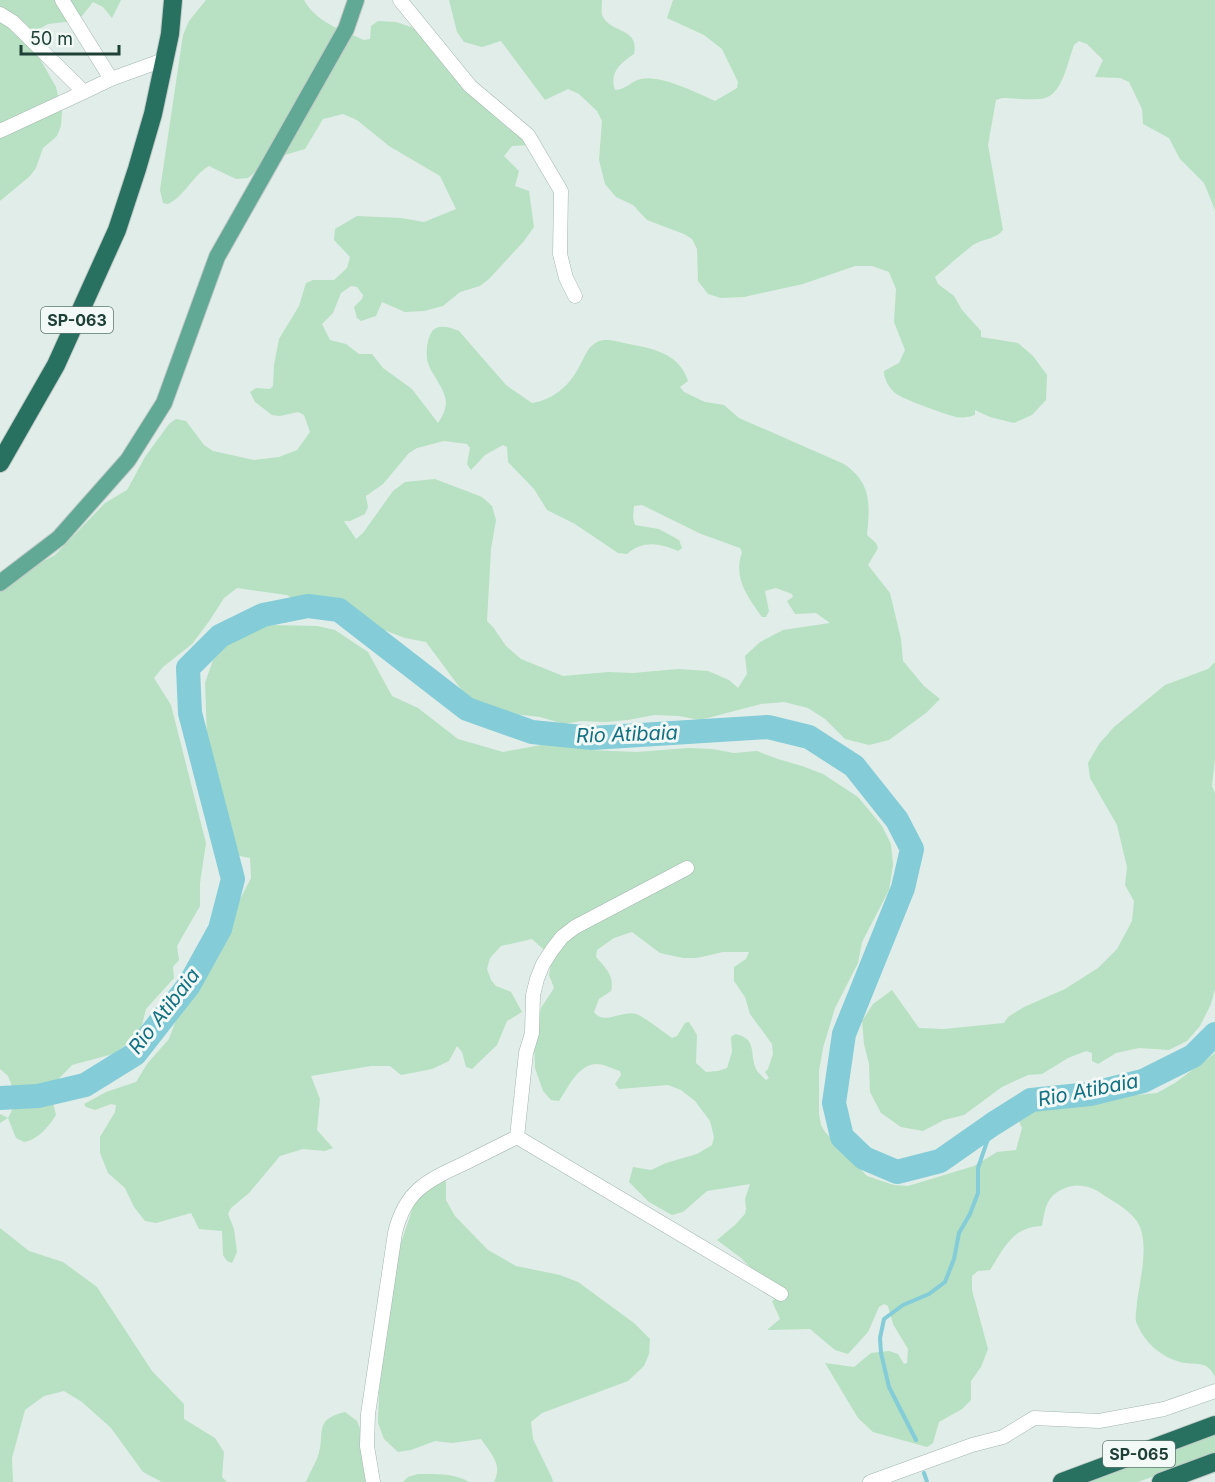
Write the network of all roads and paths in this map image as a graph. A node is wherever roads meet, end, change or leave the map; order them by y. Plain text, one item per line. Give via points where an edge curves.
1 (62, 0) edge
2 (173, 0) edge
3 (356, 0) edge
4 (400, 0) edge
5 (0, 14) edge
6 (166, 60) junction
7 (111, 79) junction
8 (84, 92) junction
9 (0, 131) edge
10 (575, 296) dead end
11 (0, 463) edge
12 (0, 583) edge
13 (687, 868) dead end
14 (517, 1137) junction
15 (782, 1294) dead end
16 (1215, 1391) edge
17 (1215, 1425) edge
18 (1215, 1462) edge
19 (373, 1482) edge
20 (870, 1482) edge
21 (1062, 1482) edge
22 (1161, 1482) edge

1 - 7 street
2 - 6 highway, SP-063
3 - 12 main road via 346,28 217,257 164,403 128,460 59,538
4 - 10 street via 470,86 528,135 561,191 560,254
5 - 8 street
6 - 7 street
6 - 11 highway, SP-063 via 117,230 56,365
7 - 8 street
8 - 9 street
13 - 14 street via 575,927 562,937 543,964 533,995 532,1033 525,1053
14 - 15 street
14 - 19 street via 428,1181 410,1198 400,1215 368,1414 367,1446
16 - 20 street via 1164,1409 1099,1421 1034,1418 1003,1437
17 - 21 highway, SP-065
18 - 22 highway, SP-065

